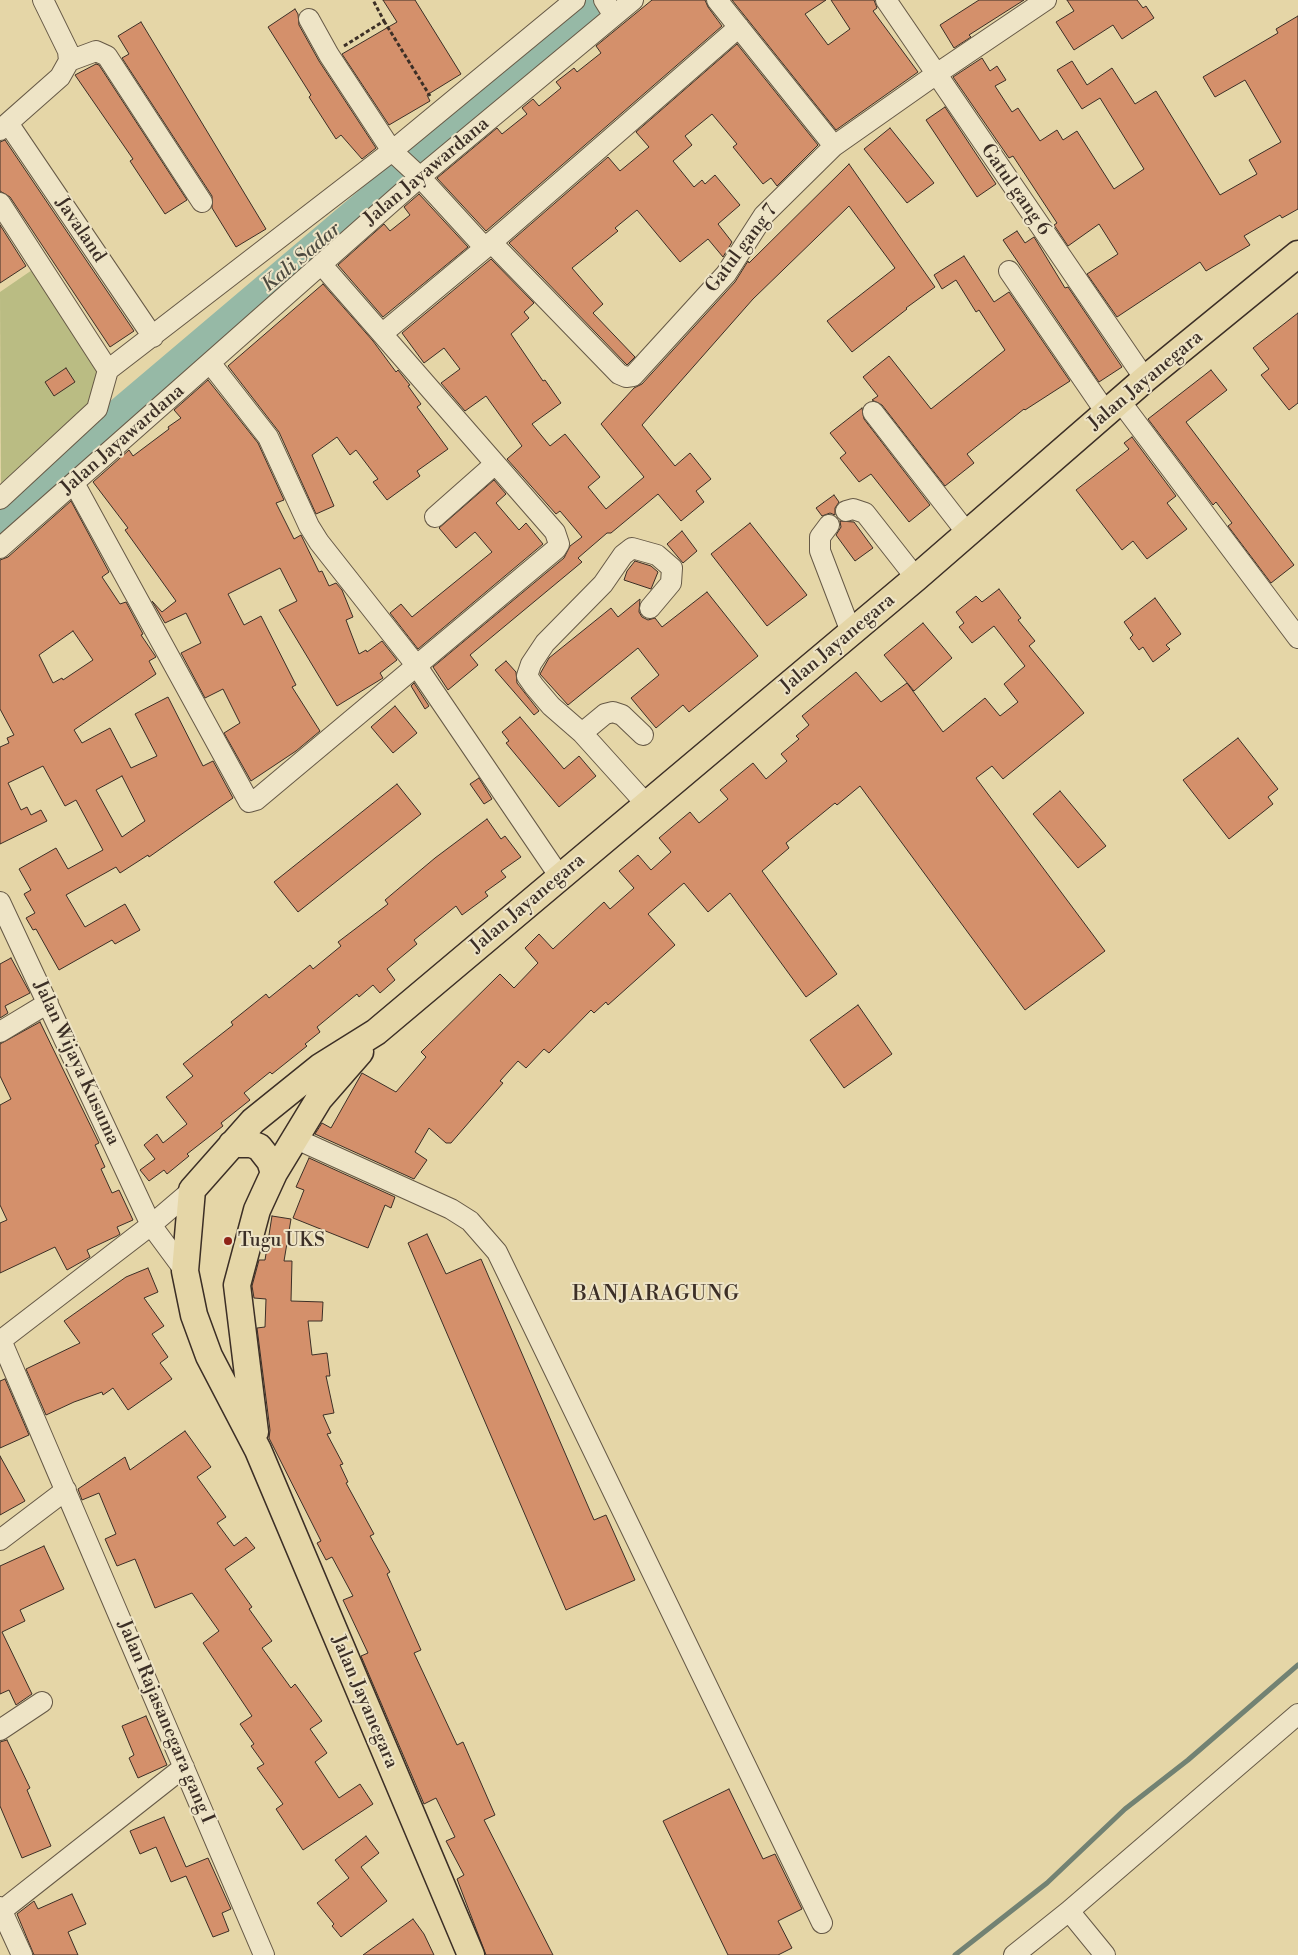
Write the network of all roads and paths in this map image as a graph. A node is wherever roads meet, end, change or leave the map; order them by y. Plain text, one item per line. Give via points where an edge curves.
1 (43, 0) edge
2 (373, 0) edge
3 (575, 0) edge
4 (633, 0) edge
5 (717, 0) edge
6 (886, 0) edge
7 (1046, 0) edge
8 (609, 8) edge
9 (309, 19) dead end
10 (384, 21) junction
11 (739, 27) junction
12 (329, 55) junction
13 (69, 61) junction
14 (935, 74) junction
15 (430, 96) dead end
16 (4, 126) edge
17 (834, 146) junction
18 (406, 164) junction
19 (202, 202) dead end
20 (0, 203) edge
21 (488, 245) junction
22 (1298, 254) edge
23 (321, 264) junction
24 (1009, 271) dead end
25 (383, 333) junction
26 (153, 337) junction
27 (211, 364) junction
28 (108, 370) junction
29 (1145, 379) junction
30 (1114, 408) junction
31 (873, 412) dead end
32 (495, 464) junction
33 (74, 483) junction
34 (0, 499) edge
35 (846, 511) dead end
36 (435, 517) dead end
37 (829, 525) dead end
38 (967, 533) junction
39 (0, 548) edge
40 (916, 578) junction
41 (650, 608) dead end
42 (851, 632) junction
43 (1298, 638) edge
44 (416, 665) junction
45 (582, 733) junction
46 (643, 735) dead end
47 (647, 805) junction
48 (560, 877) junction
49 (0, 902) edge
50 (48, 1003) junction
51 (0, 1032) edge
52 (376, 1032) junction
53 (294, 1138) junction
54 (232, 1144) junction
55 (274, 1173) junction
56 (192, 1190) junction
57 (151, 1225) junction
58 (185, 1271) junction
59 (239, 1310) junction
60 (194, 1314) junction
61 (0, 1340) edge
62 (258, 1450) junction
63 (66, 1490) junction
64 (0, 1540) edge
65 (42, 1702) dead end
66 (1298, 1714) edge
67 (0, 1730) edge
68 (184, 1767) junction
69 (0, 1910) edge
70 (1070, 1911) junction
71 (822, 1924) dead end
72 (22, 1955) edge
73 (264, 1955) edge
74 (471, 1955) edge
75 (1014, 1955) edge
76 (1105, 1955) edge

1 - 13 street via 68,51
2 - 10 path
3 - 18 street
4 - 8 street, Jalan Jayawardana
5 - 11 street
6 - 14 street, Gatul gang 6
7 - 14 street, Gatul gang 7
8 - 18 street, Jalan Jayawardana
9 - 12 street
10 - 12 path
10 - 15 path
11 - 17 street
11 - 21 street
12 - 18 street
13 - 16 street via 60,77
13 - 19 street via 96,51 107,56
14 - 17 street, Gatul gang 7
14 - 29 street, Gatul gang 6
16 - 26 street, Javaland
17 - 21 street, Gatul gang 7 via 764,214 726,274 633,376 619,374
18 - 21 street
18 - 23 street, Jalan Jayawardana
18 - 26 street
20 - 28 street
21 - 25 street
22 - 29 main road, Jalan Jayanegara
23 - 25 street
23 - 27 street, Jalan Jayawardana
24 - 30 street
25 - 32 street
26 - 28 street
27 - 33 street, Jalan Jayawardana
27 - 44 street via 268,437 319,542
28 - 34 street via 97,410
29 - 30 main road, Jalan Jayanegara
30 - 38 main road, Jalan Jayanegara
30 - 43 street
31 - 38 street
32 - 36 street
32 - 44 street via 555,532 558,544 556,549
33 - 39 street, Jalan Jayawardana
33 - 44 street via 249,802 256,800
35 - 40 street via 853,509 865,513
37 - 42 street via 820,537 820,551
38 - 40 main road, Jalan Jayanegara
40 - 42 main road, Jalan Jayanegara
41 - 45 street via 671,583 672,568 657,555 632,548 623,555 603,584 545,643 531,664 527,676 534,686
42 - 47 main road, Jalan Jayanegara
44 - 48 street
45 - 46 street via 605,714 613,712 622,715
45 - 47 street
47 - 48 main road, Jalan Jayanegara
48 - 52 main road, Jalan Jayanegara
49 - 50 street, Jalan Wijaya Kusuma
50 - 51 street
50 - 57 street, Jalan Wijaya Kusuma
52 - 53 main road, Jalan Jayanegara via 319,1099
52 - 54 main road, Jalan Jayanegara via 320,1067 253,1121
53 - 55 main road, Jalan Jayanegara
53 - 71 street via 451,1209 470,1220 498,1252
54 - 55 main road via 251,1144 259,1148 270,1161
54 - 56 main road, Jalan Jayanegara
55 - 59 main road, Jalan Jayanegara via 257,1210 237,1286
56 - 57 street
56 - 58 main road, Jalan Jayanegara
57 - 58 street, Jalan Wijaya Kusuma
57 - 61 street
58 - 60 main road, Jalan Jayanegara
59 - 60 main road via 229,1320 211,1322
59 - 62 main road, Jalan Jayanegara
60 - 62 main road, Jalan Jayanegara via 209,1356
61 - 63 street, Jalan Rajasanegara gang I
62 - 74 main road, Jalan Jayanegara
63 - 64 street
63 - 68 street, Jalan Rajasanegara gang I
65 - 67 street
66 - 70 street
68 - 69 street
68 - 73 street, Jalan Rajasanegara gang I
69 - 72 street
70 - 75 street
70 - 76 street

